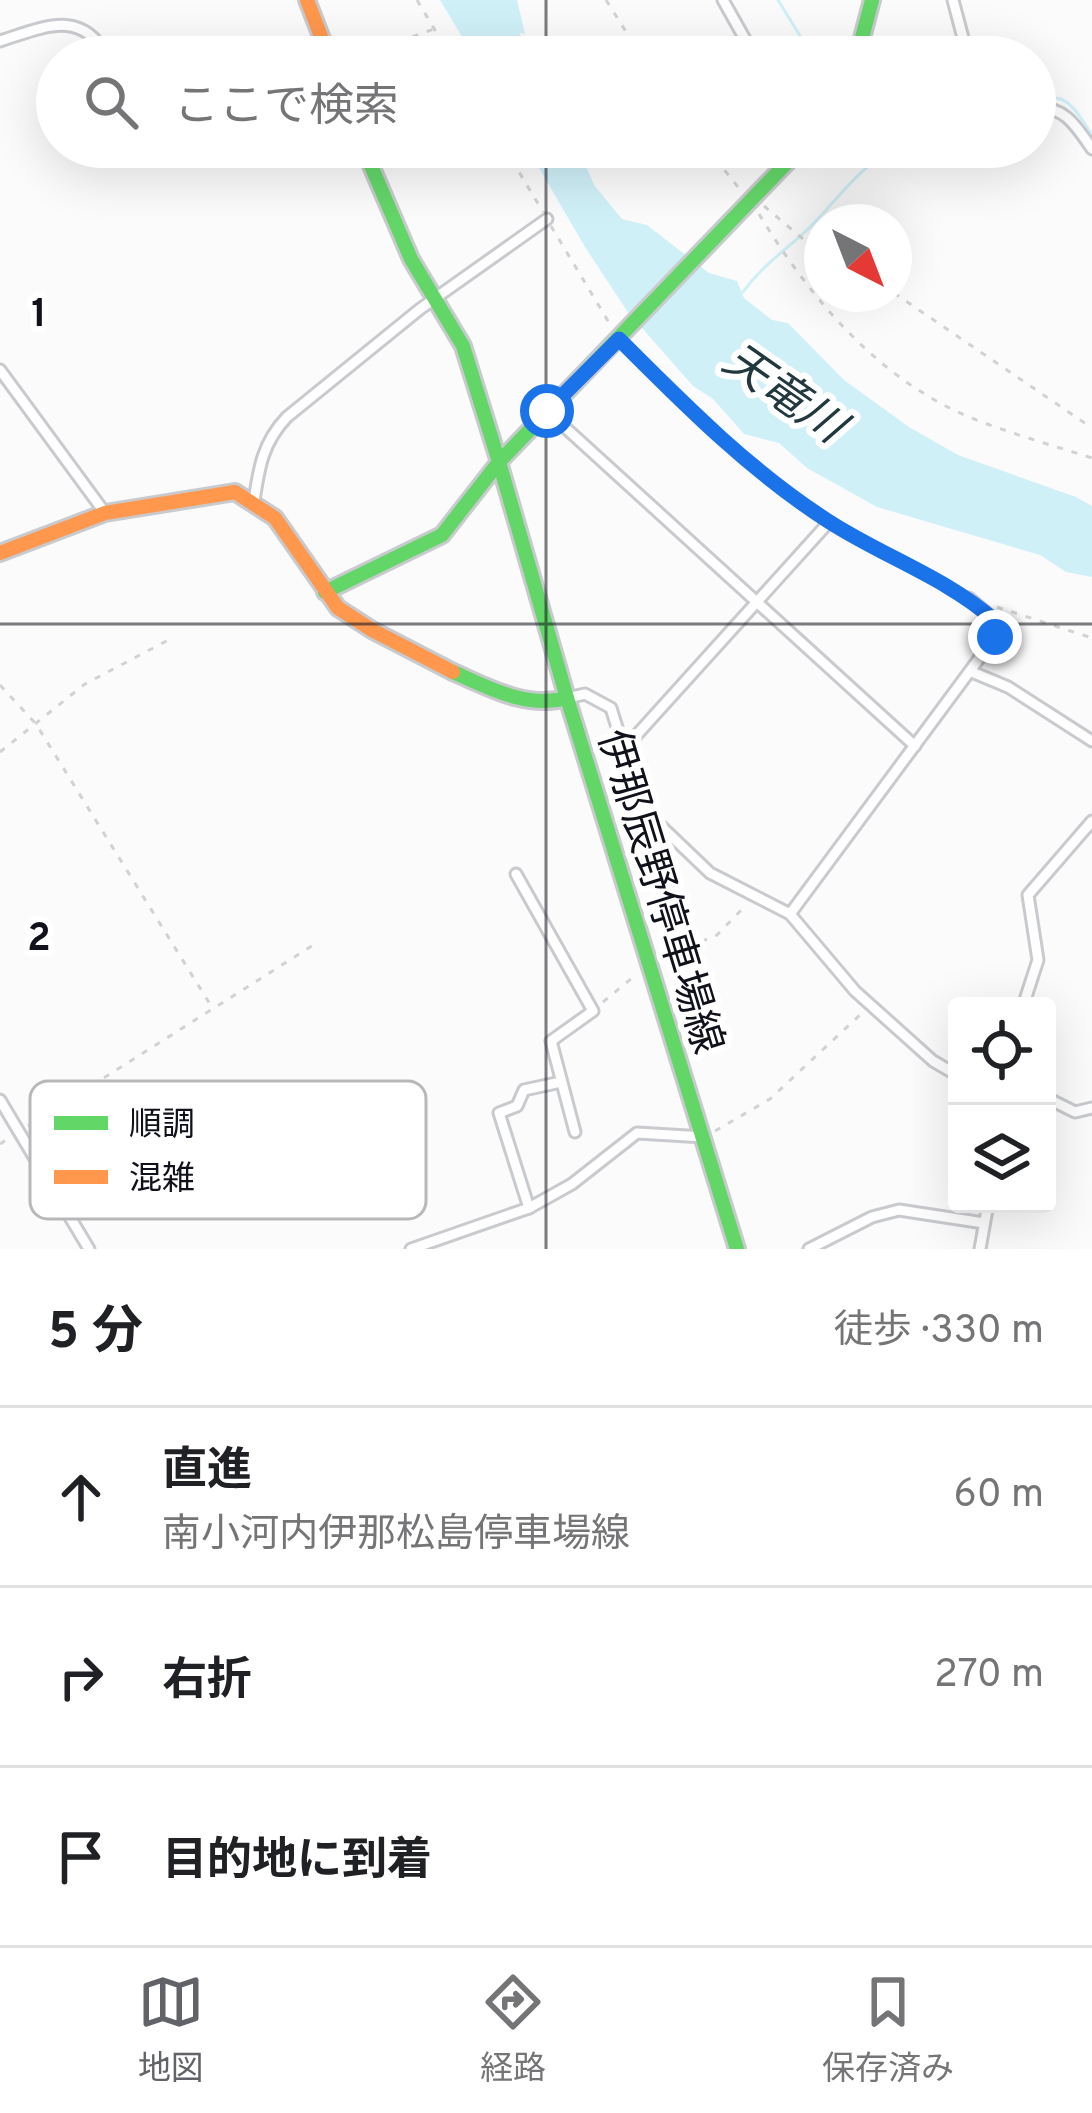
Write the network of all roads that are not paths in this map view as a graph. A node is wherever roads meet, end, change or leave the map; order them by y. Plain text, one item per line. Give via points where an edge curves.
1 (307, 0) edge
2 (723, 0) edge
3 (872, 0) edge
4 (953, 0) edge
5 (96, 36) edge
6 (321, 36) edge
7 (743, 36) edge
8 (863, 36) edge
9 (962, 36) edge
10 (0, 41) edge
11 (1056, 110) edge
12 (1092, 149) edge
13 (372, 168) edge
14 (783, 168) edge
15 (547, 218) road end
16 (436, 296) junction
17 (0, 370) edge
18 (547, 411) junction
19 (499, 462) junction
20 (254, 501) junction
21 (105, 513) junction
22 (829, 522) road end
23 (0, 553) edge
24 (325, 592) junction
25 (969, 598) road end
26 (756, 602) junction
27 (972, 673) junction
28 (567, 698) junction
29 (1092, 741) edge
30 (622, 745) junction
31 (915, 746) junction
32 (1092, 821) edge
33 (517, 874) dead end
34 (790, 914) junction
35 (1025, 997) edge
36 (948, 1070) edge
37 (561, 1082) junction
38 (0, 1100) edge
39 (1056, 1102) edge
40 (1092, 1108) edge
41 (575, 1132) dead end
42 (704, 1137) junction
43 (30, 1148) edge
44 (529, 1208) junction
45 (986, 1213) edge
46 (71, 1219) edge
47 (983, 1223) junction
48 (89, 1249) edge
49 (411, 1249) edge
50 (737, 1249) edge
51 (809, 1249) edge
52 (980, 1249) edge

1 - 6 main road
2 - 7 street
3 - 8 main road
4 - 9 street
5 - 10 street via 73,24
11 - 12 street
13 - 16 main road
14 - 18 main road
15 - 16 street
16 - 19 main road via 464,346
16 - 20 street via 269,435
17 - 21 street
18 - 19 main road
18 - 26 street
19 - 24 main road via 442,535
19 - 28 main road
20 - 21 main road via 235,492
20 - 24 main road, 伊那辰野停車場線 via 287,528
21 - 23 main road
22 - 26 street
24 - 28 main road, 伊那辰野停車場線 via 372,630 519,699
25 - 27 street via 994,620 995,637
26 - 30 street
26 - 31 street
27 - 29 street
27 - 31 street
28 - 30 street via 585,694 610,708
28 - 42 main road, 伊那辰野停車場線
30 - 34 street via 642,808 710,873
31 - 34 street
32 - 35 street via 1028,895 1038,960
33 - 37 street via 593,1011 551,1041
34 - 36 street via 871,1005
37 - 41 street
37 - 44 street via 524,1090 517,1106 500,1113
38 - 43 street
39 - 40 street via 1075,1112
42 - 44 street via 637,1133
42 - 50 main road, 伊那辰野停車場線
44 - 49 street
45 - 47 street
46 - 48 street
47 - 51 street via 899,1210
47 - 52 street

